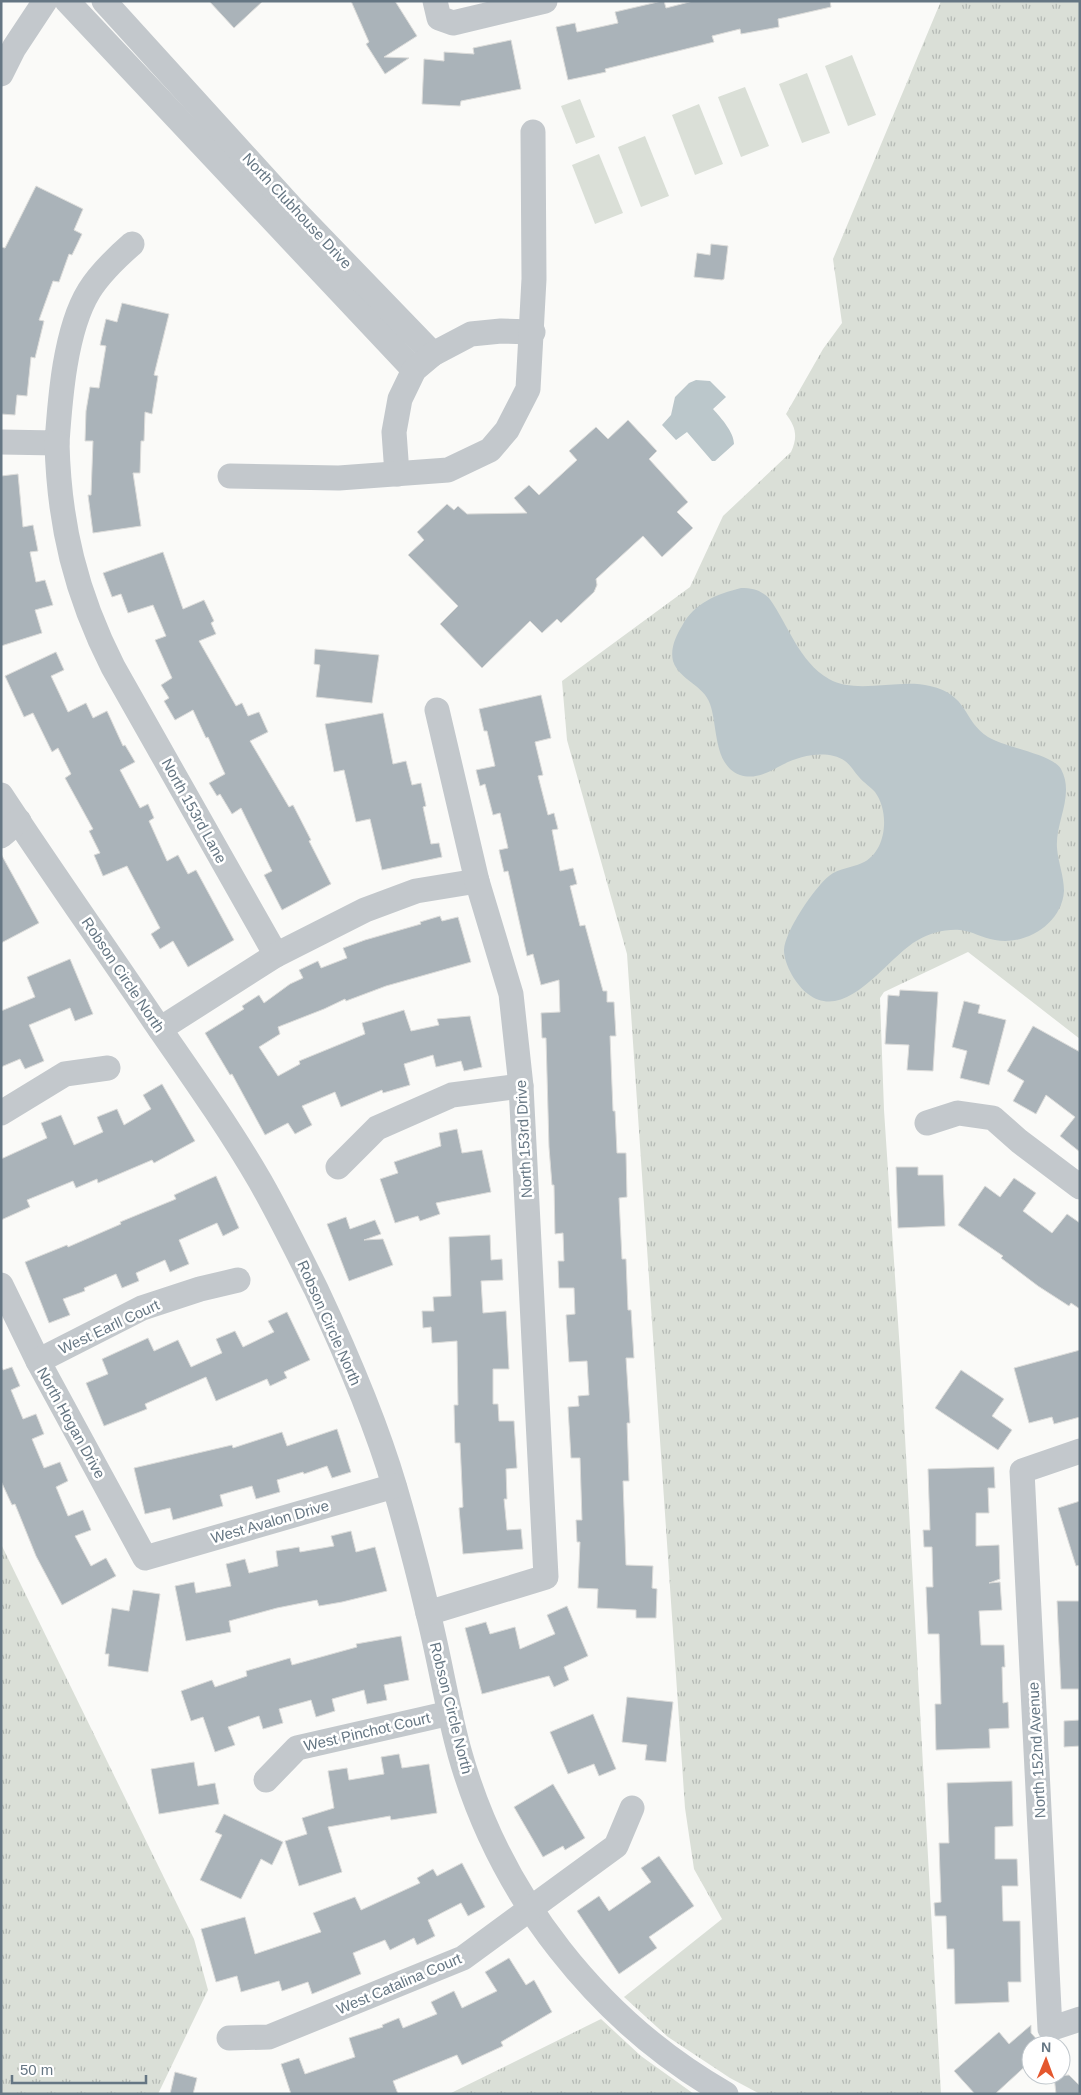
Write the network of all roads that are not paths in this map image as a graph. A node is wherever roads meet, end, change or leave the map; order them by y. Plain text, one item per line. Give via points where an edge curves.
1 (45, 1) edge
2 (67, 1) edge
3 (104, 1) edge
4 (545, 1) edge
5 (437, 10) edge
6 (163, 66) junction
7 (1, 74) edge
8 (144, 84) junction
9 (533, 132) dead end
10 (132, 244) dead end
11 (532, 332) junction
12 (433, 354) junction
13 (414, 370) junction
14 (1, 442) edge
15 (57, 444) junction
16 (397, 474) junction
17 (230, 476) dead end
18 (437, 710) dead end
19 (1, 794) edge
20 (10, 829) edge
21 (477, 881) junction
22 (276, 955) junction
23 (160, 1029) junction
24 (108, 1068) dead end
25 (521, 1086) junction
26 (1, 1113) edge
27 (927, 1123) dead end
28 (338, 1167) dead end
29 (1080, 1187) edge
30 (238, 1280) dead end
31 (1, 1285) edge
32 (38, 1361) junction
33 (1080, 1451) edge
34 (394, 1486) junction
35 (145, 1558) joint
36 (428, 1612) junction
37 (450, 1713) junction
38 (266, 1780) dead end
39 (632, 1808) dead end
40 (531, 1908) junction
41 (1080, 2019) edge
42 (230, 2038) dead end
43 (726, 2094) edge

1 - 7 street
2 - 8 street, North Clubhouse Drive
3 - 6 street, North Clubhouse Drive
4 - 5 street via 453,23
6 - 8 street
6 - 12 street, North Clubhouse Drive via 292,208
8 - 13 street, North Clubhouse Drive
9 - 11 street
10 - 15 street, North 153rd Lane via 108,265 83,303 63,379
11 - 12 street via 471,334
11 - 16 street via 528,389 507,430 490,450 448,470
12 - 13 street
13 - 16 street via 400,400 394,432
14 - 15 street
15 - 22 street, North 153rd Lane via 60,501 71,562 95,632
16 - 17 street via 340,478
18 - 21 street, North 153rd Drive
19 - 20 street, Robson Circle North
20 - 23 street, Robson Circle North
21 - 22 street via 416,891 373,907
21 - 25 street, North 153rd Drive via 510,994
22 - 23 street
23 - 34 street, Robson Circle North via 255,1173 286,1230 352,1370
24 - 26 street via 65,1074
25 - 28 street via 452,1095 377,1128
25 - 36 street, North 153rd Drive via 546,1577
27 - 29 street via 958,1113 993,1118
30 - 32 street, West Earll Court via 142,1308
31 - 32 street, North Hogan Drive
32 - 35 street, North Hogan Drive
33 - 41 street, North 152nd Avenue via 1022,1472 1050,2029
34 - 35 street, West Avalon Drive
34 - 36 street, Robson Circle North
36 - 37 street, Robson Circle North
37 - 38 street, West Pinchot Court via 297,1748
37 - 40 street, Robson Circle North via 460,1755 486,1827
39 - 40 street, West Catalina Court via 616,1846
40 - 42 street, West Catalina Court via 463,1958 269,2037
40 - 43 street, Robson Circle North via 571,1965 619,2017 666,2054

